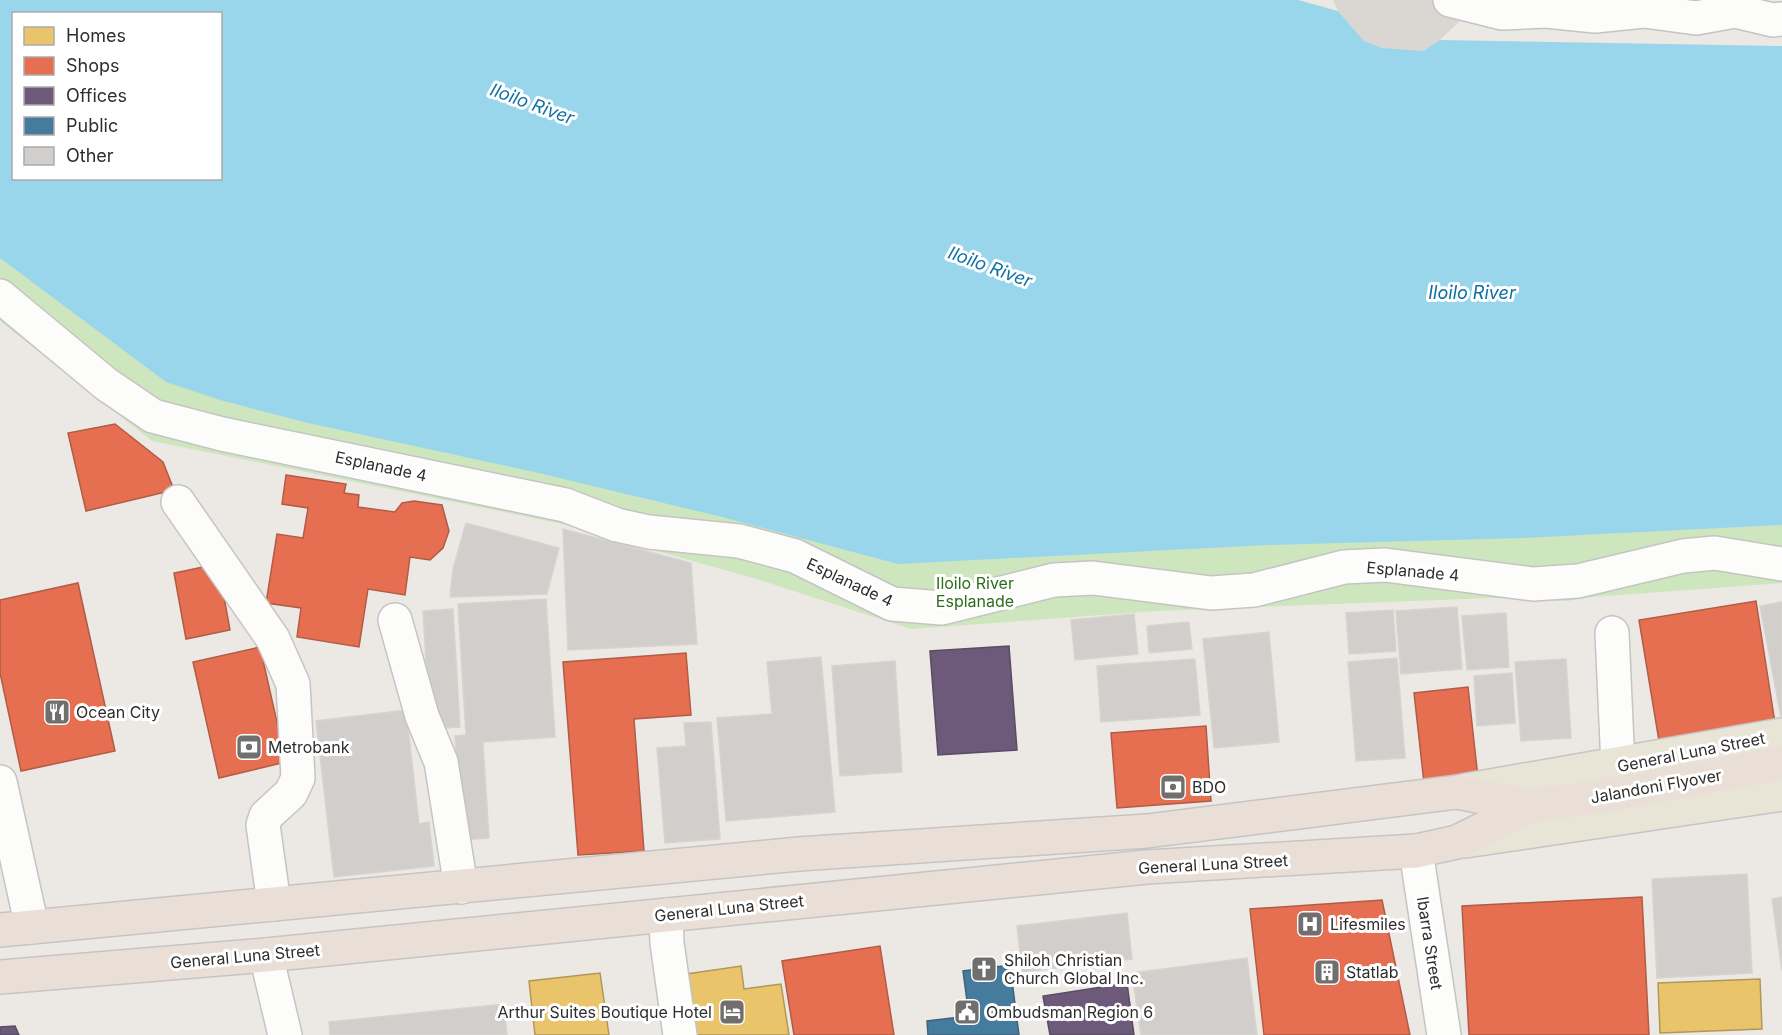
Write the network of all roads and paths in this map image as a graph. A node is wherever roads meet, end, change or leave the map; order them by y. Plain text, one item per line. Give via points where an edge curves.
1 (1450, 0) edge
2 (1782, 19) edge
3 (0, 296) edge
4 (178, 502) dead end
5 (1782, 564) edge
6 (394, 620) dead end
7 (1612, 633) dead end
8 (1782, 735) edge
9 (1782, 763) edge
10 (1618, 766) junction
11 (0, 783) edge
12 (1457, 792) junction
13 (1782, 794) edge
14 (1530, 806) junction
15 (1458, 842) junction
16 (1416, 851) junction
17 (461, 887) junction
18 (388, 894) junction
19 (274, 904) junction
20 (666, 915) junction
21 (16, 929) edge
22 (392, 942) junction
23 (266, 955) junction
24 (0, 977) edge
25 (285, 1035) edge
26 (680, 1035) edge
27 (1444, 1035) edge

1 - 2 street via 1502,13 1546,10 1595,16 1644,10 1696,18 1735,11
3 - 5 street, Esplanade 4 via 106,384 153,416 565,506 628,528 738,541 795,556 891,604 942,608 1054,580 1093,579 1211,592 1254,590 1344,567 1385,566 1533,584 1578,581 1683,556 1715,553
4 - 19 street via 273,639 293,684 298,778 296,787 266,816 263,825
6 - 17 street via 422,716 441,762
7 - 10 street
8 - 10 main road, General Luna Street
9 - 14 highway, Jalandoni Flyover
10 - 12 main road, General Luna Street
11 - 21 street
12 - 14 highway, General Luna Street
12 - 17 highway, General Luna Street via 1147,831 799,854
13 - 15 main road, General Luna Street
14 - 15 highway, General Luna Street
15 - 16 highway, General Luna Street
16 - 20 highway, General Luna Street via 1147,867
16 - 27 street, Ibarra Street
17 - 18 highway, General Luna Street
18 - 19 highway, General Luna Street
18 - 22 highway
19 - 21 highway, General Luna Street
20 - 22 highway, General Luna Street
20 - 26 street
22 - 23 highway, General Luna Street
23 - 24 highway, General Luna Street
23 - 25 street

